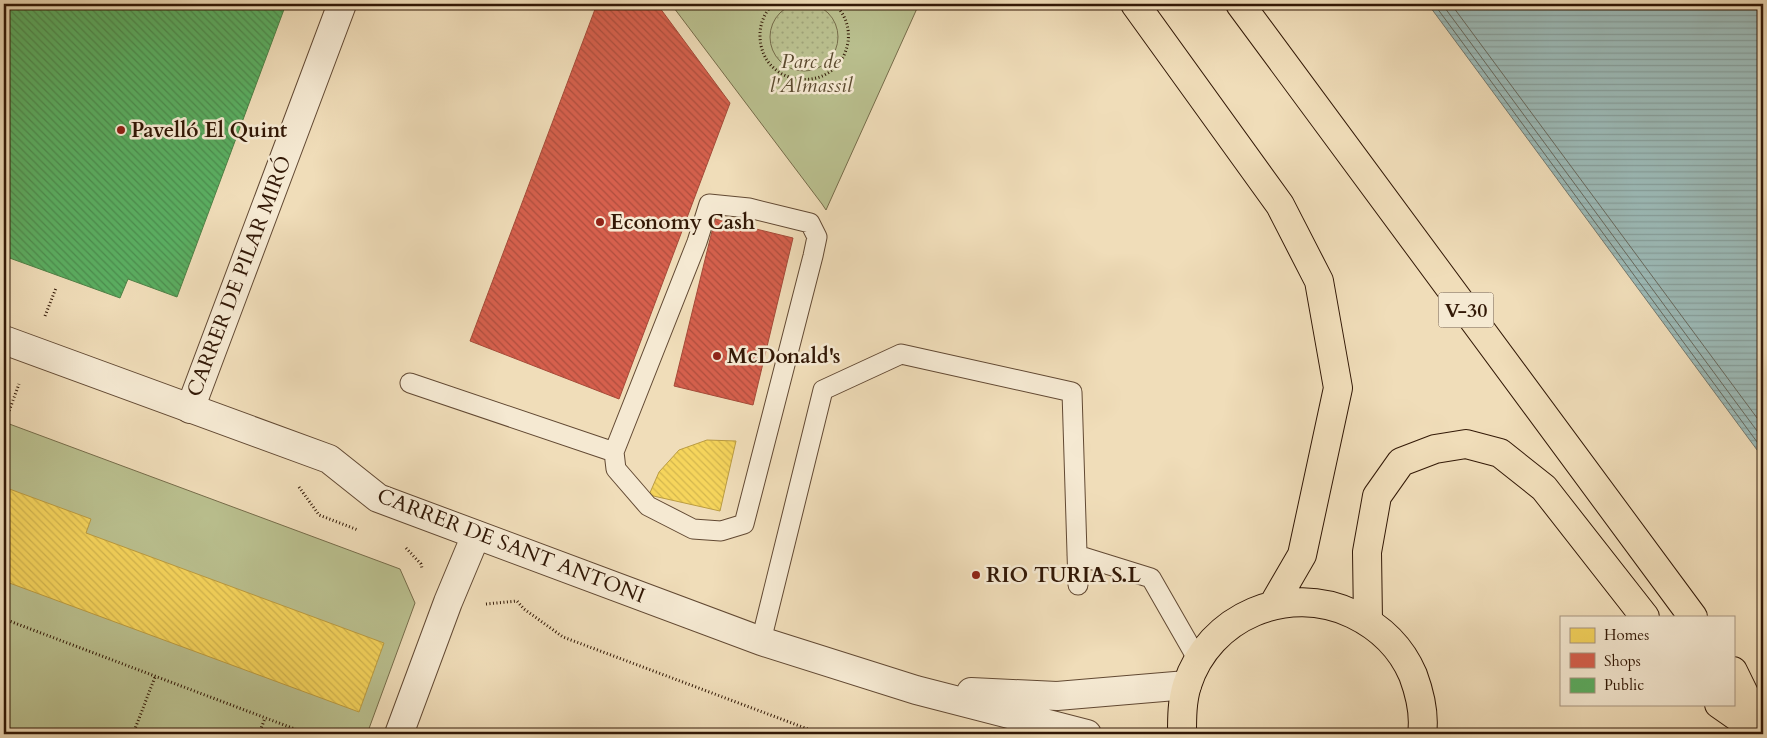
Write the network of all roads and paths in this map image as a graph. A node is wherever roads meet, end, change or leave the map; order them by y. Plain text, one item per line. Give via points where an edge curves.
1 (342, 4) edge
2 (773, 4) edge
3 (834, 4) edge
4 (1135, 4) edge
5 (1240, 4) edge
6 (56, 288) dead end
7 (42, 324) dead end
8 (4, 340) edge
9 (21, 378) dead end
10 (410, 383) dead end
11 (190, 409) junction
12 (8, 414) dead end
13 (614, 452) junction
14 (297, 484) dead end
15 (359, 530) dead end
16 (476, 535) junction
17 (403, 546) dead end
18 (1077, 555) junction
19 (1078, 585) dead end
20 (448, 602) junction
21 (1274, 605) junction
22 (524, 609) dead end
23 (1644, 616) edge
24 (1692, 616) edge
25 (5, 620) edge
26 (1368, 621) junction
27 (4, 630) edge
28 (761, 641) junction
29 (1198, 660) junction
30 (1734, 673) edge
31 (155, 676) junction
32 (1187, 685) junction
33 (916, 690) junction
34 (1722, 706) edge
35 (265, 718) junction
36 (1762, 733) edge
37 (133, 734) edge
38 (259, 734) edge
39 (308, 734) edge
40 (400, 734) edge
41 (821, 734) edge
42 (1088, 734) edge
43 (1182, 734) edge
44 (1422, 734) edge

1 - 11 street, CARRER DE PILAR MIRÓ
2 - 3 path via 760,30 760,44 765,57 773,69 785,76 812,80 839,64 846,50 849,36 846,20
4 - 21 highway via 1280,205 1319,281 1338,388 1302,555
5 - 24 highway, V-30
6 - 7 path
8 - 11 street, CARRER DE SANT ANTONI
9 - 12 path
10 - 13 lane
11 - 16 street, CARRER DE SANT ANTONI via 329,459 378,498
13 - 13 lane via 616,469 648,506 693,529 721,532 744,524 813,256 816,237 810,223 748,208 708,204 697,242
14 - 15 path via 319,515
16 - 20 street
16 - 28 street, CARRER DE SANT ANTONI
17 - 20 path via 421,564 423,590
18 - 19 lane
18 - 28 lane via 1072,392 901,354 823,390
18 - 29 lane via 1151,578
20 - 40 street
21 - 26 highway via 1317,602 1339,607
21 - 29 highway via 1232,624 1214,639
22 - 41 path via 563,637
23 - 26 highway via 1544,488 1500,453 1466,444 1435,449 1401,462 1377,496 1367,552
25 - 27 path
25 - 31 path
26 - 44 highway via 1389,638 1407,662 1420,692
28 - 33 street, CARRER DE SANT ANTONI
29 - 32 highway
30 - 36 highway
31 - 35 path
31 - 37 path
32 - 33 street, CARRER DE SANT ANTONI via 1057,696
32 - 43 highway
33 - 42 street, CARRER DE SANT ANTONI
34 - 36 highway
35 - 38 path
35 - 39 path

